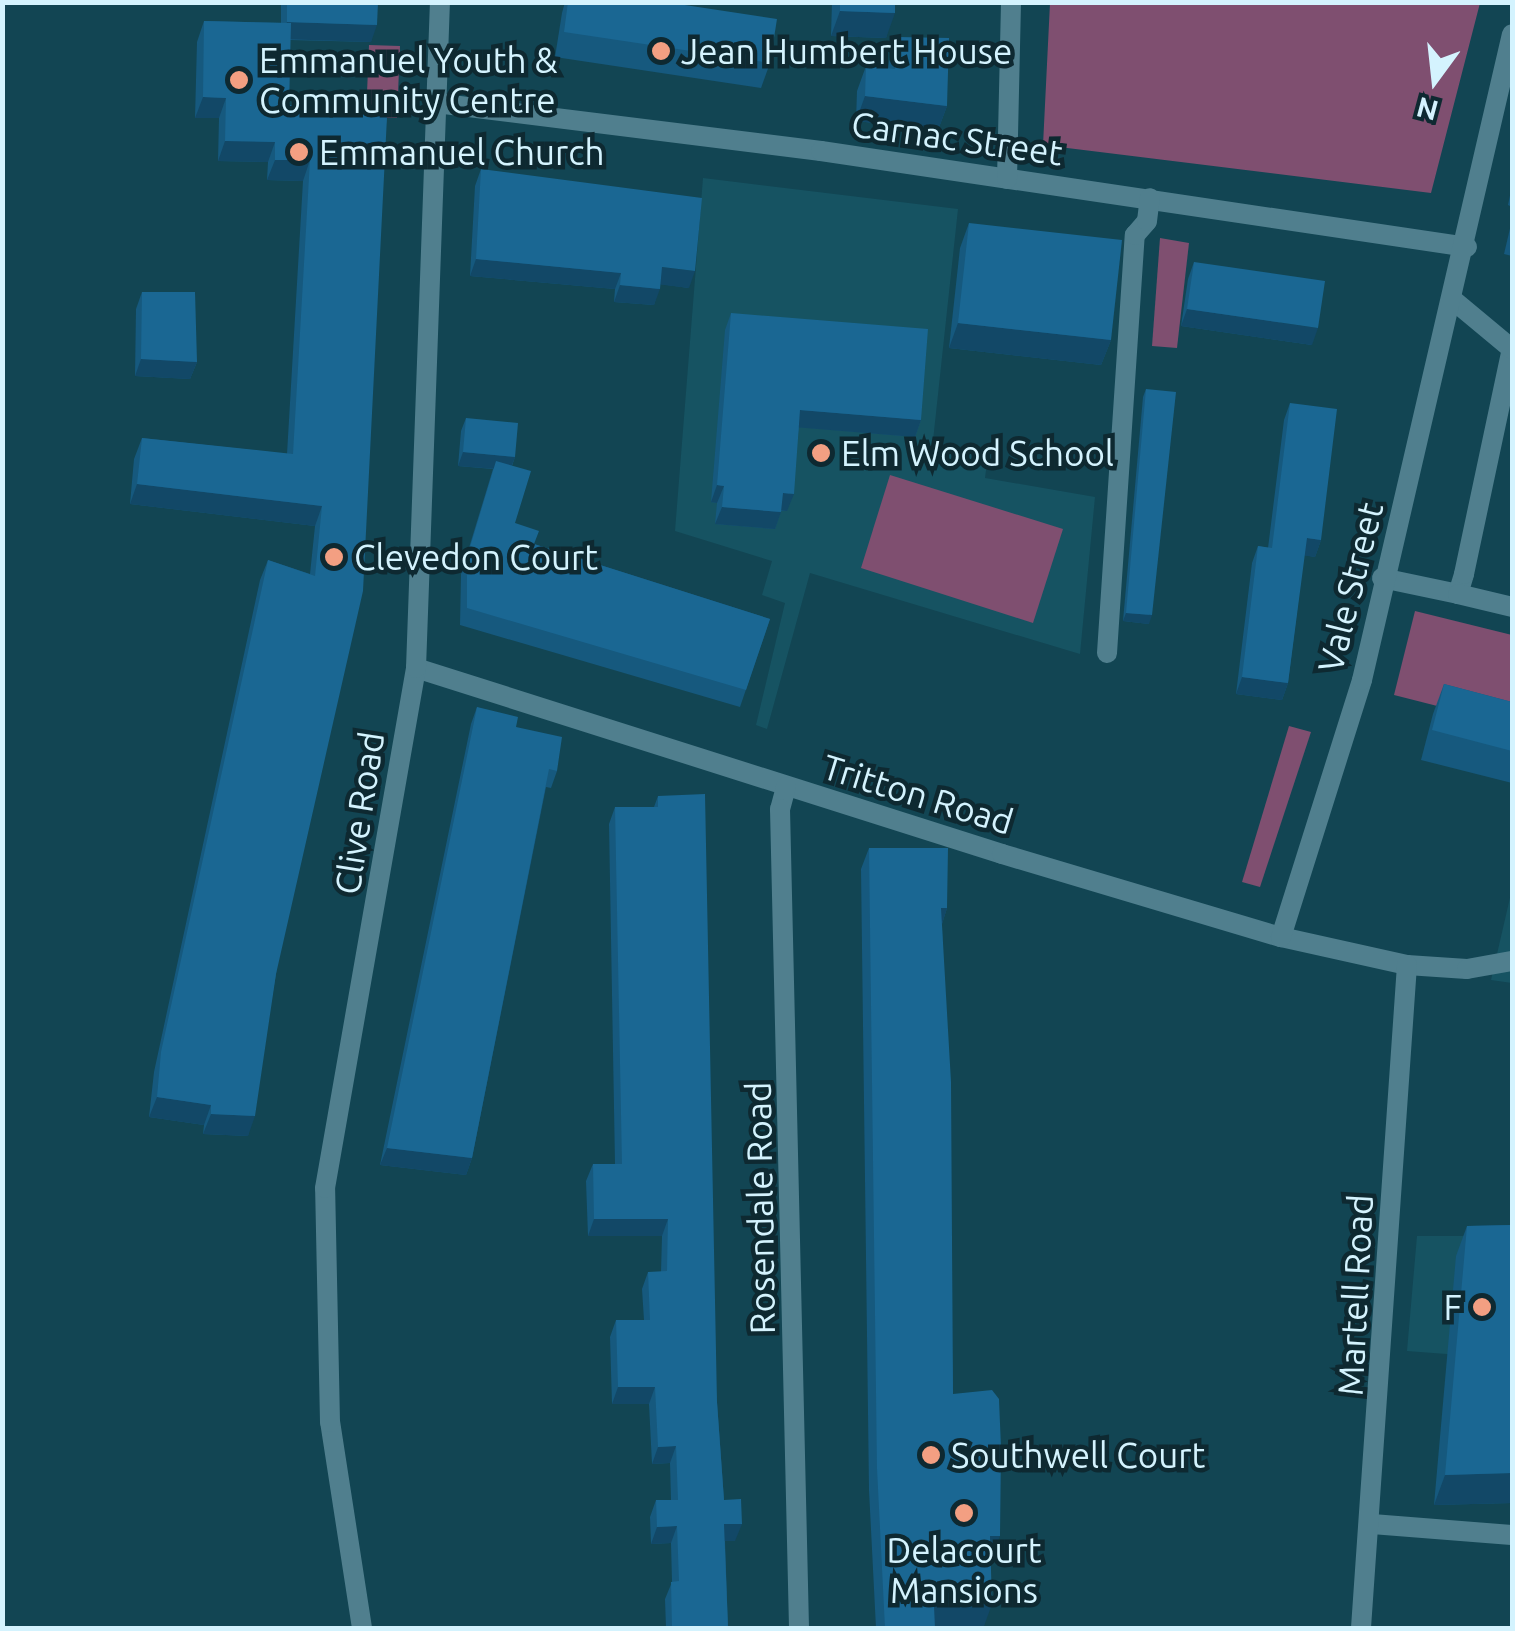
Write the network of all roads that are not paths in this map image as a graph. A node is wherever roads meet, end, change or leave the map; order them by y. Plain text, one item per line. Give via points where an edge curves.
1 (440, 2) edge
2 (1011, 2) edge
3 (1512, 34) edge
4 (1509, 63) edge
5 (436, 103) junction
6 (1007, 179) junction
7 (1150, 198) junction
8 (1467, 247) junction
9 (1453, 300) junction
10 (1382, 578) junction
11 (1461, 584) junction
12 (1512, 607) edge
13 (1107, 653) dead end
14 (416, 668) junction
15 (786, 787) junction
16 (1280, 937) junction
17 (1512, 961) edge
18 (1407, 965) junction
19 (1372, 1524) junction
20 (1512, 1535) edge
21 (362, 1628) edge
22 (800, 1628) edge
23 (1361, 1628) edge

1 - 5 street, Clive Road
2 - 6 street
3 - 4 street, Vale Street
4 - 8 street, Vale Street
5 - 6 street, Carnac Street
5 - 14 street, Clive Road via 434,312
6 - 7 street, Carnac Street
7 - 8 street, Carnac Street
7 - 13 street via 1147,221 1135,235
8 - 9 street, Vale Street
9 - 10 street, Vale Street
9 - 11 street via 1512,349
10 - 11 street
10 - 16 street, Vale Street via 1362,680
11 - 12 street
14 - 15 street, Tritton Road
14 - 21 street, Clive Road via 326,1188 330,1422
15 - 16 street, Tritton Road
15 - 22 street, Rosendale Road via 780,809
16 - 18 street, Tritton Road
17 - 18 street, Tritton Road via 1467,969
18 - 19 street, Martell Road
19 - 20 street
19 - 23 street, Martell Road

